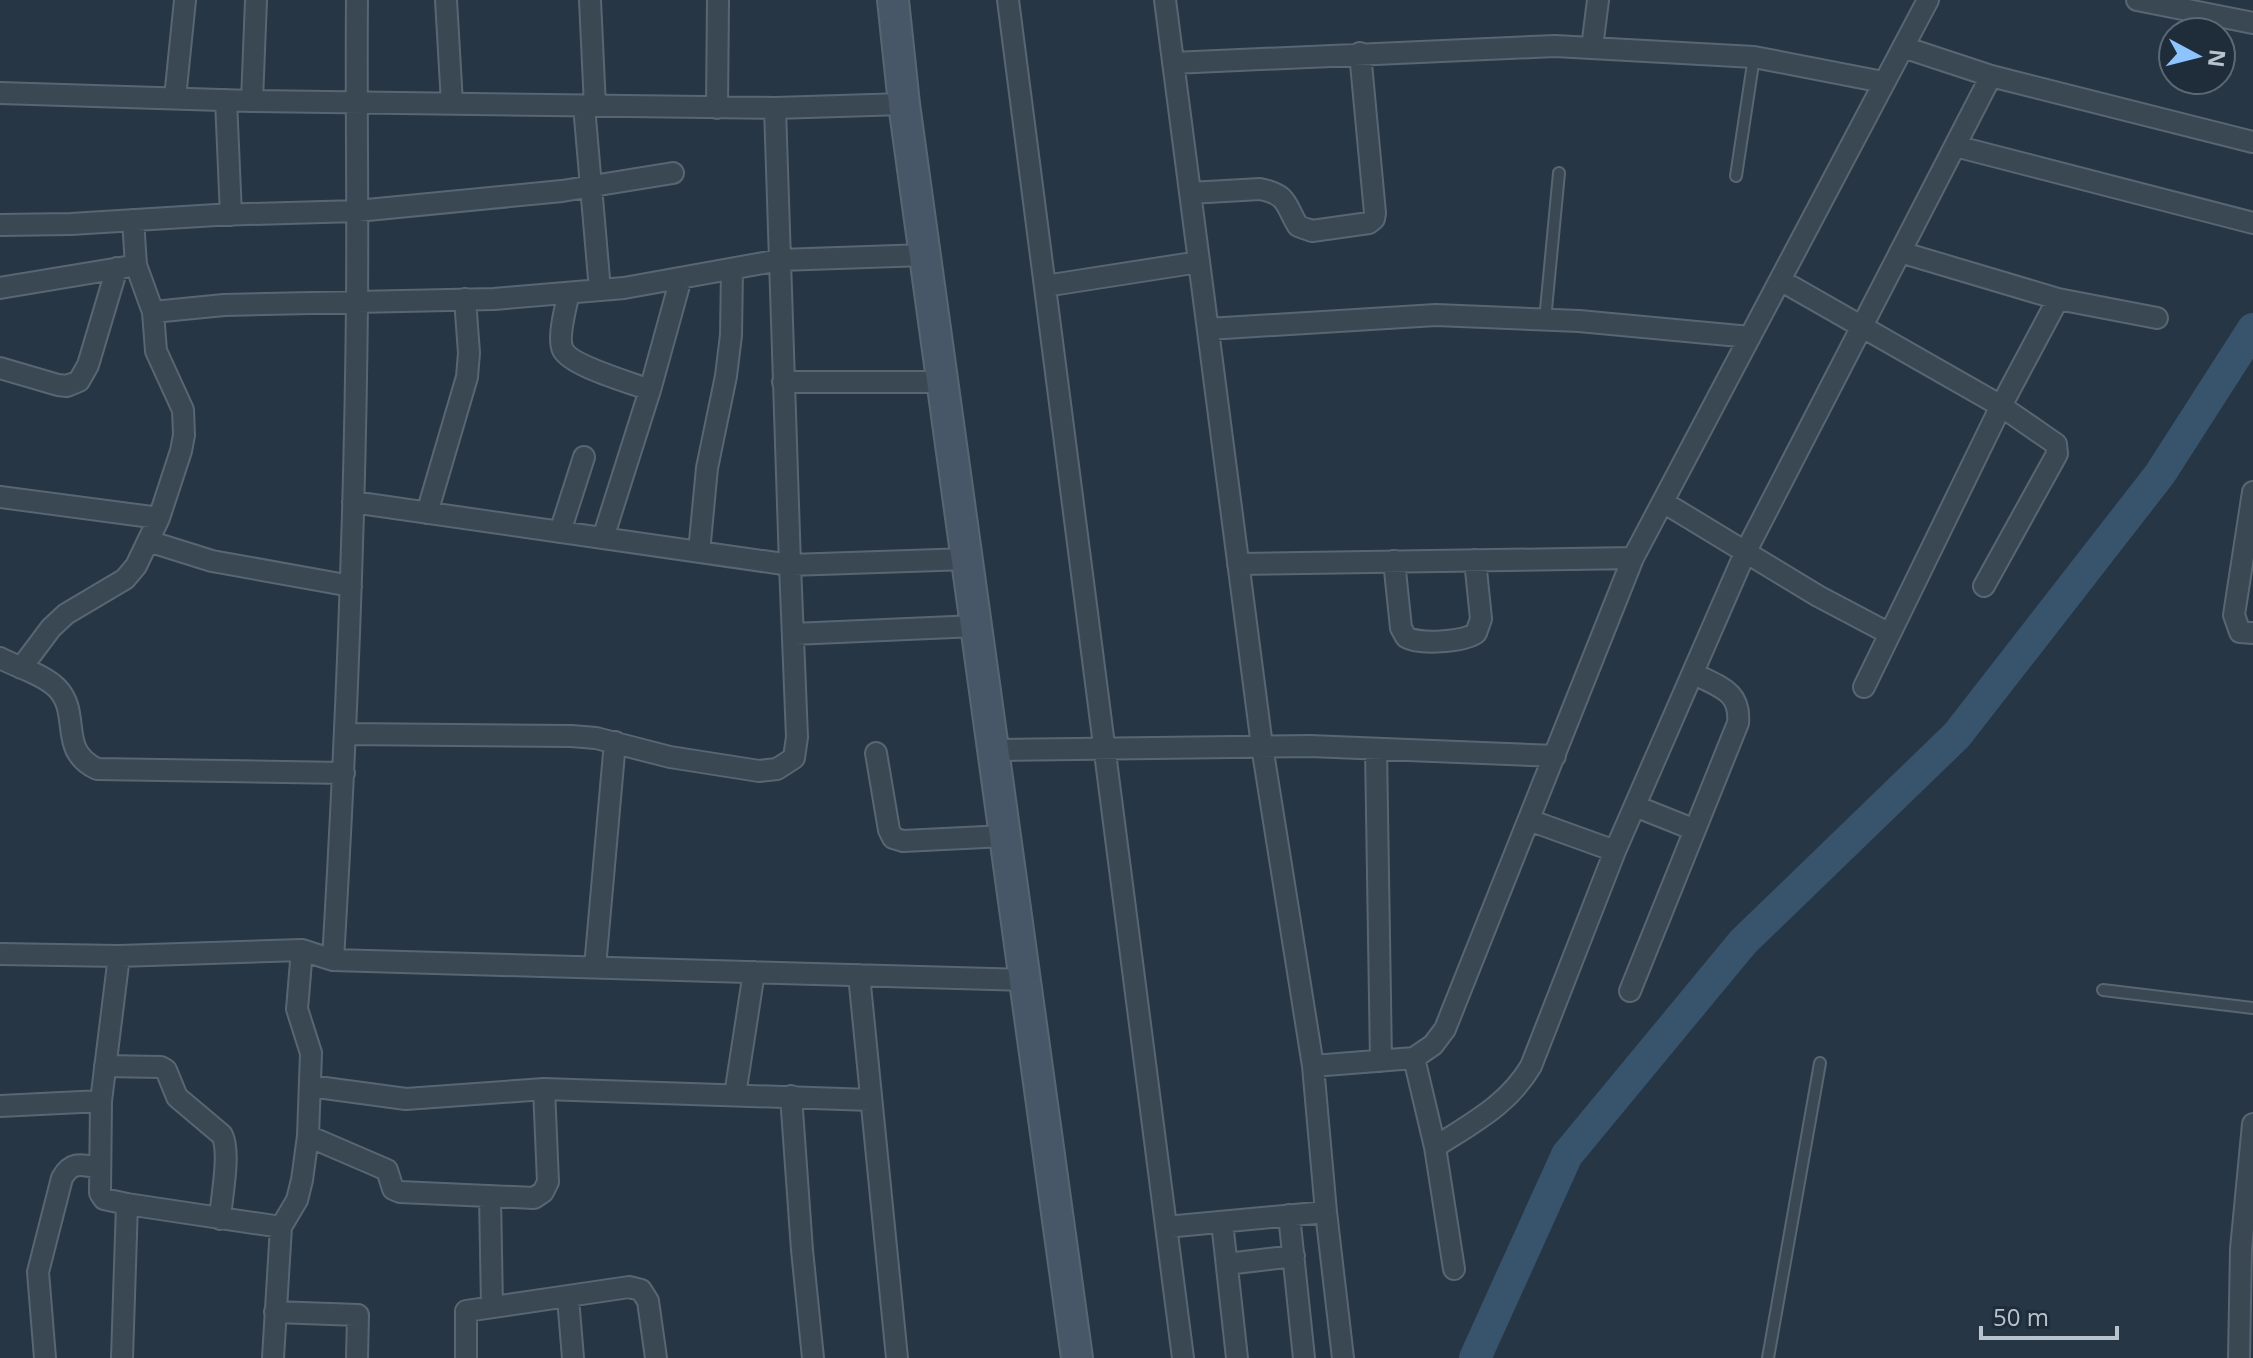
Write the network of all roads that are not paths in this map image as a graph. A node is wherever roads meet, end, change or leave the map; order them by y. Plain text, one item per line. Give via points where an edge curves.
1 (185, 0) edge
2 (256, 0) edge
3 (357, 0) edge
4 (446, 0) edge
5 (590, 0) edge
6 (718, 0) edge
7 (893, 0) edge
8 (1008, 0) edge
9 (1165, 0) edge
10 (1598, 0) edge
11 (1928, 0) edge
12 (2137, 0) edge
13 (2253, 23) edge
14 (1903, 47) junction
15 (1592, 48) junction
16 (1360, 53) junction
17 (1754, 57) junction
18 (1173, 63) junction
19 (1991, 76) junction
20 (1883, 82) junction
21 (0, 93) edge
22 (175, 98) junction
23 (226, 100) junction
24 (252, 101) junction
25 (356, 102) junction
26 (452, 103) junction
27 (904, 104) junction
28 (590, 106) junction
29 (717, 108) junction
30 (775, 108) junction
31 (2253, 142) edge
32 (1955, 146) junction
33 (673, 173) dead end
34 (1559, 173) dead end
35 (1736, 176) dead end
36 (591, 186) junction
37 (1190, 193) junction
38 (357, 211) junction
39 (231, 215) junction
40 (133, 220) junction
41 (2253, 223) edge
42 (0, 225) edge
43 (1900, 252) junction
44 (925, 255) junction
45 (780, 260) junction
46 (1199, 262) junction
47 (127, 267) junction
48 (732, 269) junction
49 (681, 278) junction
50 (1780, 280) junction
51 (1045, 286) junction
52 (0, 288) edge
53 (600, 290) junction
54 (569, 293) junction
55 (465, 299) junction
56 (2058, 299) junction
57 (357, 302) junction
58 (153, 312) junction
59 (2157, 318) dead end
60 (1545, 320) junction
61 (1863, 325) junction
62 (1208, 329) junction
63 (1750, 337) junction
64 (0, 368) edge
65 (783, 382) junction
66 (943, 382) junction
67 (650, 390) junction
68 (2001, 406) junction
69 (584, 457) dead end
70 (2253, 492) edge
71 (0, 497) edge
72 (353, 502) junction
73 (1663, 502) junction
74 (427, 513) junction
75 (159, 518) junction
76 (560, 532) junction
77 (603, 538) junction
78 (148, 541) junction
79 (699, 552) junction
80 (1745, 553) junction
81 (1633, 558) junction
82 (968, 559) junction
83 (1475, 560) junction
84 (1394, 561) junction
85 (1238, 564) junction
86 (790, 565) junction
87 (351, 586) junction
88 (1984, 586) dead end
89 (976, 626) junction
90 (2253, 633) edge
91 (793, 634) junction
92 (1890, 634) junction
93 (0, 658) edge
94 (21, 668) junction
95 (1693, 673) junction
96 (1864, 687) dead end
97 (346, 734) junction
98 (615, 742) junction
99 (1262, 746) junction
100 (1103, 747) junction
101 (1376, 749) junction
102 (993, 750) junction
103 (876, 753) dead end
104 (1555, 756) junction
105 (344, 773) junction
106 (1635, 806) junction
107 (1529, 820) junction
108 (1695, 830) junction
109 (1005, 836) junction
110 (1615, 851) junction
111 (302, 950) junction
112 (0, 954) edge
113 (119, 956) junction
114 (333, 960) junction
115 (595, 967) junction
116 (754, 972) junction
117 (859, 975) junction
118 (1024, 980) junction
119 (2103, 990) dead end
120 (1630, 991) dead end
121 (2253, 1008) edge
122 (1414, 1058) junction
123 (1381, 1061) junction
124 (1820, 1063) dead end
125 (105, 1066) junction
126 (1313, 1066) junction
127 (310, 1086) junction
128 (544, 1089) junction
129 (735, 1095) junction
130 (791, 1096) junction
131 (871, 1100) junction
132 (101, 1101) junction
133 (0, 1106) edge
134 (2253, 1124) edge
135 (308, 1136) junction
136 (1435, 1147) junction
137 (100, 1168) junction
138 (490, 1196) junction
139 (127, 1204) junction
140 (1326, 1212) junction
141 (1289, 1215) junction
142 (220, 1219) junction
143 (1222, 1222) junction
144 (281, 1227) junction
145 (1166, 1227) junction
146 (1294, 1256) junction
147 (1227, 1264) junction
148 (1454, 1269) dead end
149 (568, 1298) junction
150 (492, 1307) junction
151 (275, 1312) junction
152 (45, 1358) edge
153 (122, 1358) edge
154 (273, 1358) edge
155 (357, 1358) edge
156 (466, 1358) edge
157 (573, 1358) edge
158 (656, 1358) edge
159 (813, 1358) edge
160 (897, 1358) edge
161 (1077, 1358) edge
162 (1183, 1358) edge
163 (1237, 1358) edge
164 (1304, 1358) edge
165 (1343, 1358) edge
166 (1768, 1358) edge
167 (2239, 1358) edge

1 - 22 street
2 - 24 street
3 - 25 street
4 - 26 street
5 - 28 street
6 - 29 street
7 - 27 main road
8 - 51 street
9 - 18 street
10 - 15 street
11 - 14 street
12 - 13 street
14 - 19 street
14 - 20 street
15 - 16 street
15 - 17 street
16 - 18 street
16 - 37 street via 1374,219 1312,231 1298,226 1281,195 1271,191
17 - 20 street
17 - 35 lane
18 - 37 street
19 - 31 street
19 - 32 street
20 - 50 street
21 - 22 street
22 - 23 street
23 - 24 street
23 - 39 street
24 - 25 street
25 - 26 street
25 - 38 street
26 - 28 street
27 - 30 street
27 - 44 main road
28 - 29 street
28 - 36 street
29 - 30 street
30 - 45 street
32 - 41 street
32 - 43 street
33 - 36 street
34 - 60 lane
36 - 38 street
36 - 53 street
37 - 46 street
38 - 39 street
38 - 57 street
39 - 40 street
40 - 42 street
40 - 47 street
43 - 56 street
43 - 61 street
44 - 45 street
44 - 66 main road
45 - 48 street
45 - 65 street
46 - 51 street
46 - 62 street
47 - 52 street
47 - 58 street
47 - 64 street via 79,381 58,385
48 - 49 street
48 - 79 street via 731,335 707,468
49 - 53 street
49 - 67 street
50 - 61 street
50 - 63 street
51 - 100 street
53 - 54 street
54 - 55 street
54 - 67 street via 561,338 567,355
55 - 57 street
55 - 74 street via 467,377
56 - 59 street
56 - 68 street
57 - 58 street
57 - 72 street
58 - 75 street via 156,351 184,421 181,451
60 - 62 street via 1436,315
60 - 63 street
61 - 68 street
61 - 80 street
62 - 85 street
63 - 73 street
65 - 66 street
65 - 86 street
66 - 82 main road
67 - 77 street
68 - 88 street via 2052,439 2057,454
68 - 92 street
69 - 76 street
70 - 90 street via 2234,615 2240,632
71 - 75 street
72 - 74 street
72 - 87 street
73 - 80 street
73 - 81 street
74 - 76 street
75 - 78 street
76 - 77 street
77 - 79 street
78 - 87 street via 212,561
78 - 94 street via 125,579 66,614
79 - 86 street
80 - 92 street
80 - 95 street
81 - 83 street
81 - 104 street
82 - 86 street
82 - 89 main road
83 - 84 street
83 - 84 street via 1481,619 1476,633 1464,639 1417,641 1401,628
84 - 85 street
85 - 99 street
86 - 91 street
87 - 97 street
89 - 91 street
89 - 102 main road
91 - 98 street via 797,737 794,758 786,766 759,771
92 - 96 street
93 - 94 street
94 - 105 street via 56,687 67,704 74,750 97,769
95 - 106 street
95 - 108 street via 1732,694 1739,713
97 - 98 street via 571,736
97 - 105 street
98 - 115 street
99 - 100 street
99 - 101 street
99 - 126 street
100 - 102 street
100 - 145 street
101 - 104 street
101 - 123 street
102 - 109 main road
103 - 109 street via 893,838
104 - 107 street
105 - 114 street
106 - 108 street
106 - 110 street
107 - 110 street
107 - 122 street via 1445,1029
108 - 120 street
109 - 118 main road
110 - 136 street via 1522,1081 1498,1107
111 - 113 street
111 - 114 street
111 - 127 street via 297,1009 311,1053
112 - 113 street
113 - 125 street
114 - 115 street
115 - 116 street
116 - 117 street
116 - 129 street
117 - 118 street
117 - 131 street
118 - 161 main road
119 - 121 lane
122 - 123 street
122 - 136 street
123 - 126 street
124 - 166 lane
125 - 132 street
125 - 142 street via 161,1067 177,1097 222,1135
126 - 140 street
127 - 128 street via 406,1099
127 - 135 street
128 - 129 street
128 - 138 street via 548,1182 543,1192 534,1198
129 - 130 street
130 - 131 street
130 - 159 street
131 - 160 street
132 - 133 street
132 - 137 street
134 - 167 street via 2241,1249
135 - 138 street via 387,1170 393,1189 400,1192
135 - 144 street via 297,1200
136 - 148 street
137 - 139 street via 104,1199
137 - 152 street via 76,1164 62,1178 38,1272
138 - 150 street
139 - 142 street
139 - 153 street
140 - 141 street
140 - 165 street
141 - 143 street
141 - 146 street
142 - 144 street
143 - 145 street
143 - 147 street
144 - 151 street
145 - 162 street
146 - 147 street
146 - 164 street
147 - 163 street
149 - 150 street
149 - 157 street
149 - 158 street via 629,1287 641,1290 648,1301
150 - 156 street via 466,1311
151 - 154 street
151 - 155 street via 358,1315

